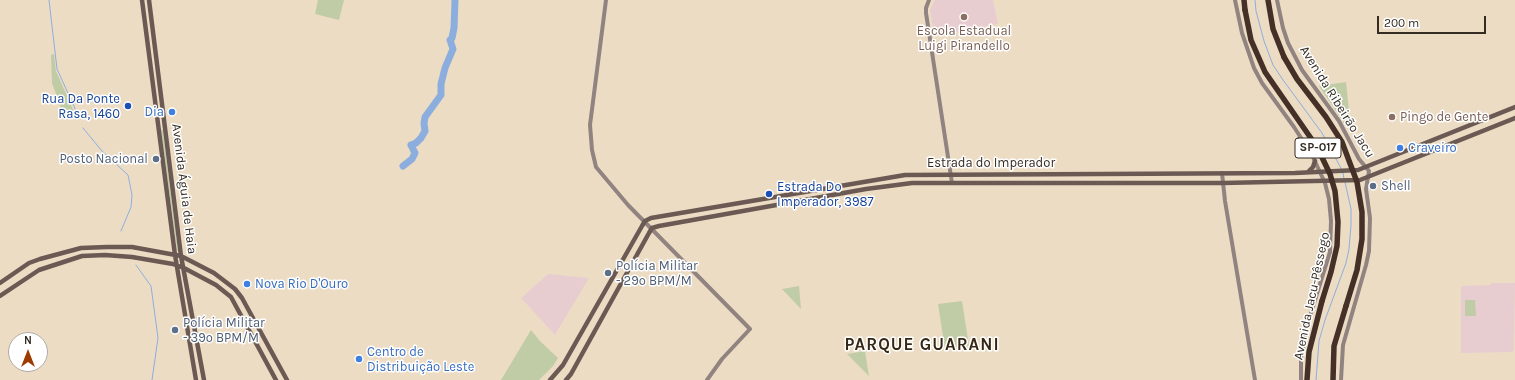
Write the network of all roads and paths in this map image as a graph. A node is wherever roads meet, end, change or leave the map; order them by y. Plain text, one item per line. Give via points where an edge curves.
1 (142, 0) edge
2 (149, 0) edge
3 (606, 0) edge
4 (1234, 0) edge
5 (1244, 0) edge
6 (1268, 0) edge
7 (1278, 0) edge
8 (928, 2) edge
9 (160, 106) junction
10 (1515, 106) edge
11 (1515, 118) edge
12 (1392, 158) junction
13 (1315, 161) junction
14 (1367, 167) junction
15 (1390, 168) junction
16 (1222, 172) junction
17 (1308, 172) junction
18 (1320, 172) junction
19 (950, 174) junction
20 (959, 174) junction
21 (1369, 176) junction
22 (1268, 182) junction
23 (1324, 182) junction
24 (952, 183) junction
25 (1223, 183) junction
26 (645, 221) junction
27 (652, 228) junction
28 (80, 248) junction
29 (65, 252) junction
30 (175, 255) junction
31 (82, 256) junction
32 (182, 256) junction
33 (68, 260) junction
34 (177, 266) junction
35 (184, 268) junction
36 (205, 269) junction
37 (617, 270) junction
38 (628, 270) junction
39 (202, 277) junction
40 (0, 284) edge
41 (0, 296) edge
42 (196, 380) edge
43 (204, 380) edge
44 (276, 380) edge
45 (286, 380) edge
46 (550, 380) edge
47 (566, 380) edge
48 (707, 380) edge
49 (1254, 380) edge
50 (1301, 380) edge
51 (1308, 380) edge
52 (1333, 380) edge
53 (1341, 380) edge

1 - 9 main road, Avenida Águia de Haia
2 - 9 main road, Avenida Águia de Haia
3 - 26 street via 590,121 594,160 596,167
4 - 13 street via 1254,68
5 - 51 highway, Avenida Jacu-Pêssego / SP-017, bridge via 1251,40 1265,72 1317,147 1335,191 1337,246 1309,352
6 - 52 highway, SP-017, bridge via 1273,29 1284,57 1342,142 1357,182 1362,212 1362,239 1357,270 1334,346
7 - 14 street, Avenida Ribeirão Jacu via 1283,28 1298,63 1339,121 1359,160
8 - 19 street via 926,13
9 - 30 main road, Avenida Águia de Haia
9 - 32 main road, Avenida Águia de Haia
10 - 12 main road, Estrada do Imperador
11 - 15 main road, Estrada do Imperador
12 - 14 main road, Estrada do Imperador
12 - 15 main road
13 - 17 main road
13 - 18 street
14 - 18 main road, Estrada do Imperador via 1349,171
14 - 21 street
15 - 21 main road, Estrada do Imperador
16 - 17 main road, Estrada do Imperador
16 - 20 main road, Estrada do Imperador
16 - 25 street
17 - 18 main road, Estrada do Imperador
17 - 22 main road via 1300,175 1273,175 1269,176
18 - 23 street
19 - 20 main road, Estrada do Imperador
19 - 24 street
19 - 26 main road, Estrada do Imperador via 887,177
20 - 24 main road
21 - 23 main road, Estrada do Imperador via 1360,180
21 - 53 street via 1366,186 1370,218 1369,251 1343,345
22 - 23 main road, Estrada do Imperador
22 - 25 main road, Estrada do Imperador
23 - 50 street via 1331,208 1330,252 1306,329 1301,358
24 - 25 main road, Estrada do Imperador
24 - 27 main road, Estrada do Imperador via 889,186
25 - 49 street
26 - 27 street
26 - 37 main road
27 - 38 main road
27 - 48 street via 750,329 722,359
28 - 29 main road
28 - 30 main road via 132,247
28 - 31 main road via 78,252
29 - 33 main road via 69,254
29 - 40 main road via 29,263
30 - 32 main road
30 - 34 main road, Avenida Águia de Haia
31 - 33 main road
31 - 34 main road via 132,257
32 - 35 main road, Avenida Águia de Haia
32 - 36 main road
33 - 41 main road via 38,270
34 - 35 main road
34 - 42 main road, Avenida Águia de Haia
35 - 39 main road
35 - 43 main road, Avenida Águia de Haia
36 - 39 main road via 206,274
36 - 45 main road via 228,283 242,298
37 - 38 main road
37 - 46 main road via 563,366
38 - 47 main road
39 - 44 main road via 230,297

